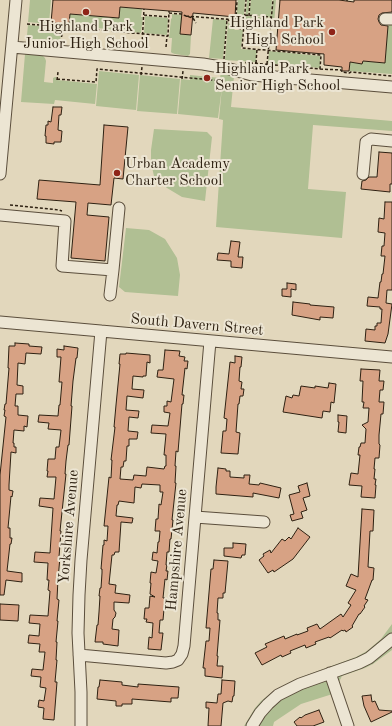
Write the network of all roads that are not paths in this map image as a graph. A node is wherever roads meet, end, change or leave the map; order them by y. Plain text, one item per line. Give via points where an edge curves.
1 (16, 0) edge
2 (12, 47) junction
3 (392, 87) edge
4 (392, 141) edge
5 (0, 174) edge
6 (363, 174) dead end
7 (119, 208) dead end
8 (0, 216) edge
9 (113, 270) junction
10 (110, 296) dead end
11 (0, 322) edge
12 (101, 331) junction
13 (210, 341) junction
14 (392, 357) edge
15 (195, 517) junction
16 (264, 522) dead end
17 (392, 639) edge
18 (79, 655) junction
19 (330, 674) junction
20 (81, 726) edge
21 (252, 726) edge
22 (348, 726) edge

1 - 2 street
2 - 3 street via 203,64 252,75
2 - 5 street
4 - 6 street via 371,139 366,142
7 - 9 street
8 - 9 street via 65,221 62,266
9 - 10 street
11 - 12 street, South Davern Street
12 - 13 street, South Davern Street
12 - 18 street, Yorkshire Avenue via 81,560
13 - 14 street, South Davern Street
13 - 15 street, Hampshire Avenue
15 - 16 street
15 - 18 street, Hampshire Avenue via 184,646 178,660 166,662
17 - 19 street via 369,658
18 - 20 street, Yorkshire Avenue
19 - 21 street via 300,684 278,696 260,713
19 - 22 street

